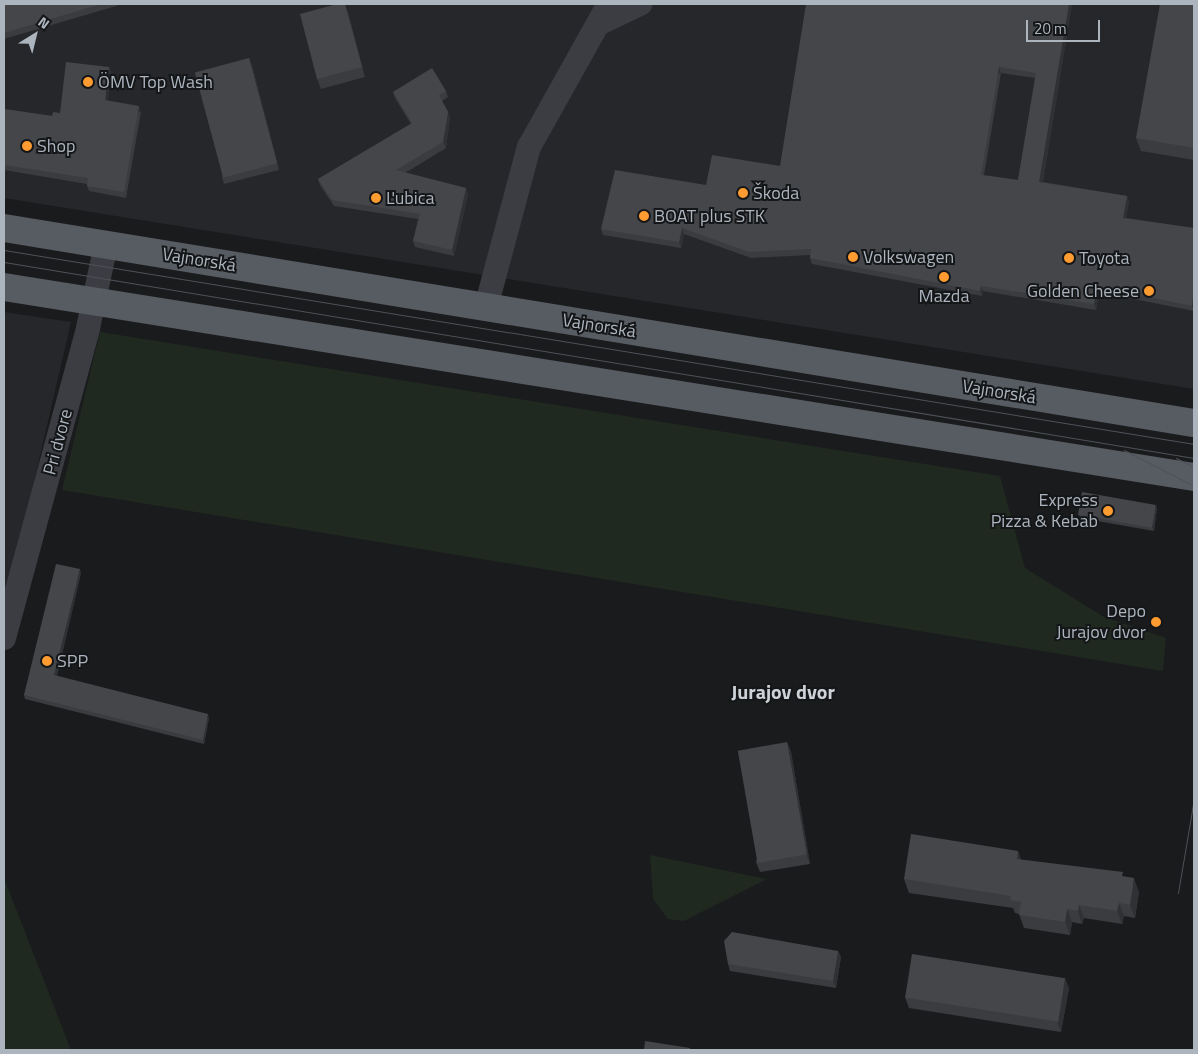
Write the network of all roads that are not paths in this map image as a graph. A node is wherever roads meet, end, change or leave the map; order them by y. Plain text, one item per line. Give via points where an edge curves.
1 (640, 4) edge
2 (603, 14) edge
3 (4, 228) edge
4 (106, 245) junction
5 (4, 287) edge
6 (93, 301) junction
7 (486, 308) junction
8 (1194, 423) edge
9 (1194, 476) edge
10 (4, 638) edge

1 - 2 street
2 - 7 street via 529,148
3 - 4 main road, Vajnorská
4 - 6 street, Pri dvore
4 - 7 main road, Vajnorská
5 - 6 main road
6 - 9 main road
6 - 10 street, Pri dvore
7 - 8 main road, Vajnorská

